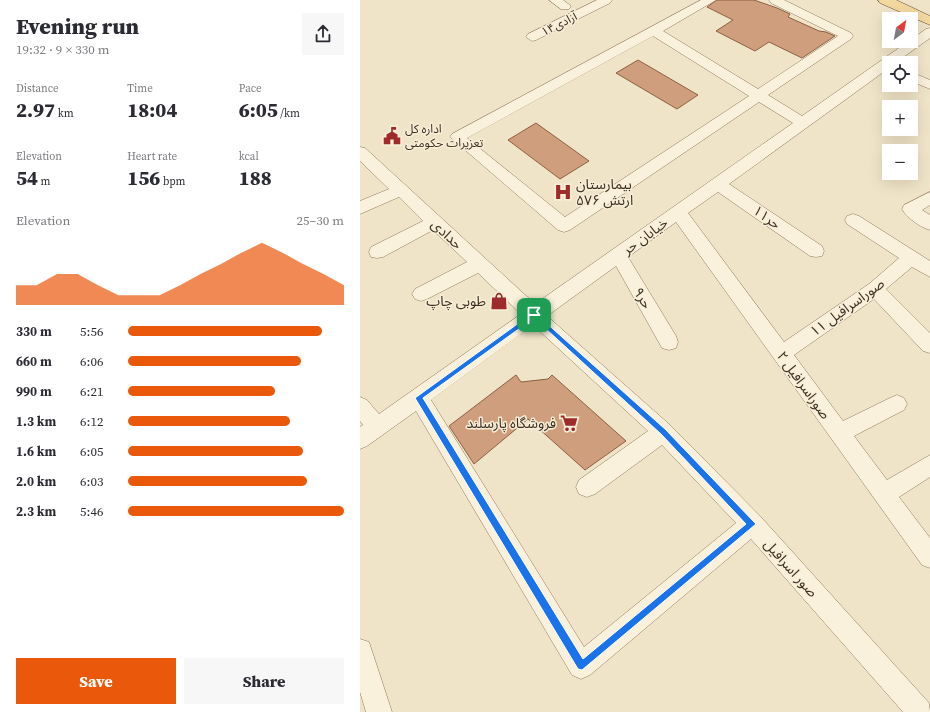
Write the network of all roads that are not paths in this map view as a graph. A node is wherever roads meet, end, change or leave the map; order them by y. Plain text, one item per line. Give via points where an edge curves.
1 (606, 0) edge
2 (710, 0) edge
3 (775, 0) edge
4 (885, 0) edge
5 (910, 0) edge
6 (930, 9) edge
7 (930, 21) edge
8 (654, 31) junction
9 (930, 32) edge
10 (532, 37) dead end
11 (898, 56) edge
12 (882, 68) edge
13 (918, 79) edge
14 (930, 85) edge
15 (759, 96) junction
16 (803, 123) junction
17 (360, 152) edge
18 (718, 184) junction
19 (401, 190) junction
20 (930, 198) edge
21 (360, 208) edge
22 (678, 212) junction
23 (853, 220) dead end
24 (434, 222) junction
25 (930, 224) edge
26 (816, 251) dead end
27 (378, 252) dead end
28 (618, 255) junction
29 (911, 257) junction
30 (479, 264) junction
31 (930, 270) edge
32 (875, 289) junction
33 (421, 294) dead end
34 (534, 315) junction
35 (669, 342) dead end
36 (930, 345) edge
37 (781, 354) junction
38 (419, 398) junction
39 (896, 404) dead end
40 (360, 406) edge
41 (377, 427) junction
42 (663, 432) junction
43 (840, 434) junction
44 (360, 439) edge
45 (930, 465) edge
46 (587, 487) dead end
47 (884, 494) junction
48 (752, 524) junction
49 (930, 557) edge
50 (360, 651) edge
51 (378, 712) edge
52 (920, 712) edge

1 - 10 street, آزادی۱۴
2 - 8 street
3 - 15 street via 846,36
4 - 7 main road
5 - 6 main road
8 - 15 street
8 - 15 street via 457,137 564,226
9 - 11 street, خیابان حر
12 - 16 street, خیابان حر
13 - 14 street
15 - 16 street
16 - 18 street, خیابان حر
17 - 19 street, حدادی
18 - 22 street, خیابان حر
18 - 26 street, حر۱۱
19 - 21 street
19 - 24 street, حدادی
20 - 25 street via 910,208
22 - 28 street, خیابان حر
22 - 37 street, صوراسرافیل ۲
23 - 29 street
24 - 27 street
24 - 30 street, حدادی
28 - 34 street, خیابان حر
28 - 35 street, حر۹
29 - 31 street
29 - 32 street, صوراسرافیل ۱۱
30 - 33 street
30 - 34 street, حدادی
32 - 36 street
32 - 37 street, صوراسرافیل ۱۱
34 - 38 street, خیابان حر
34 - 42 street, صور اسرافیل
37 - 43 street, صوراسرافیل ۲
38 - 41 street, خیابان حر
38 - 48 street via 582,666
39 - 43 street
40 - 41 street
41 - 44 street, خیابان حر
42 - 46 street
42 - 48 street, صور اسرافیل
43 - 47 street, صوراسرافیل ۲
45 - 47 street
47 - 49 street, صوراسرافیل ۲
48 - 52 street, صور اسرافیل
50 - 51 street

